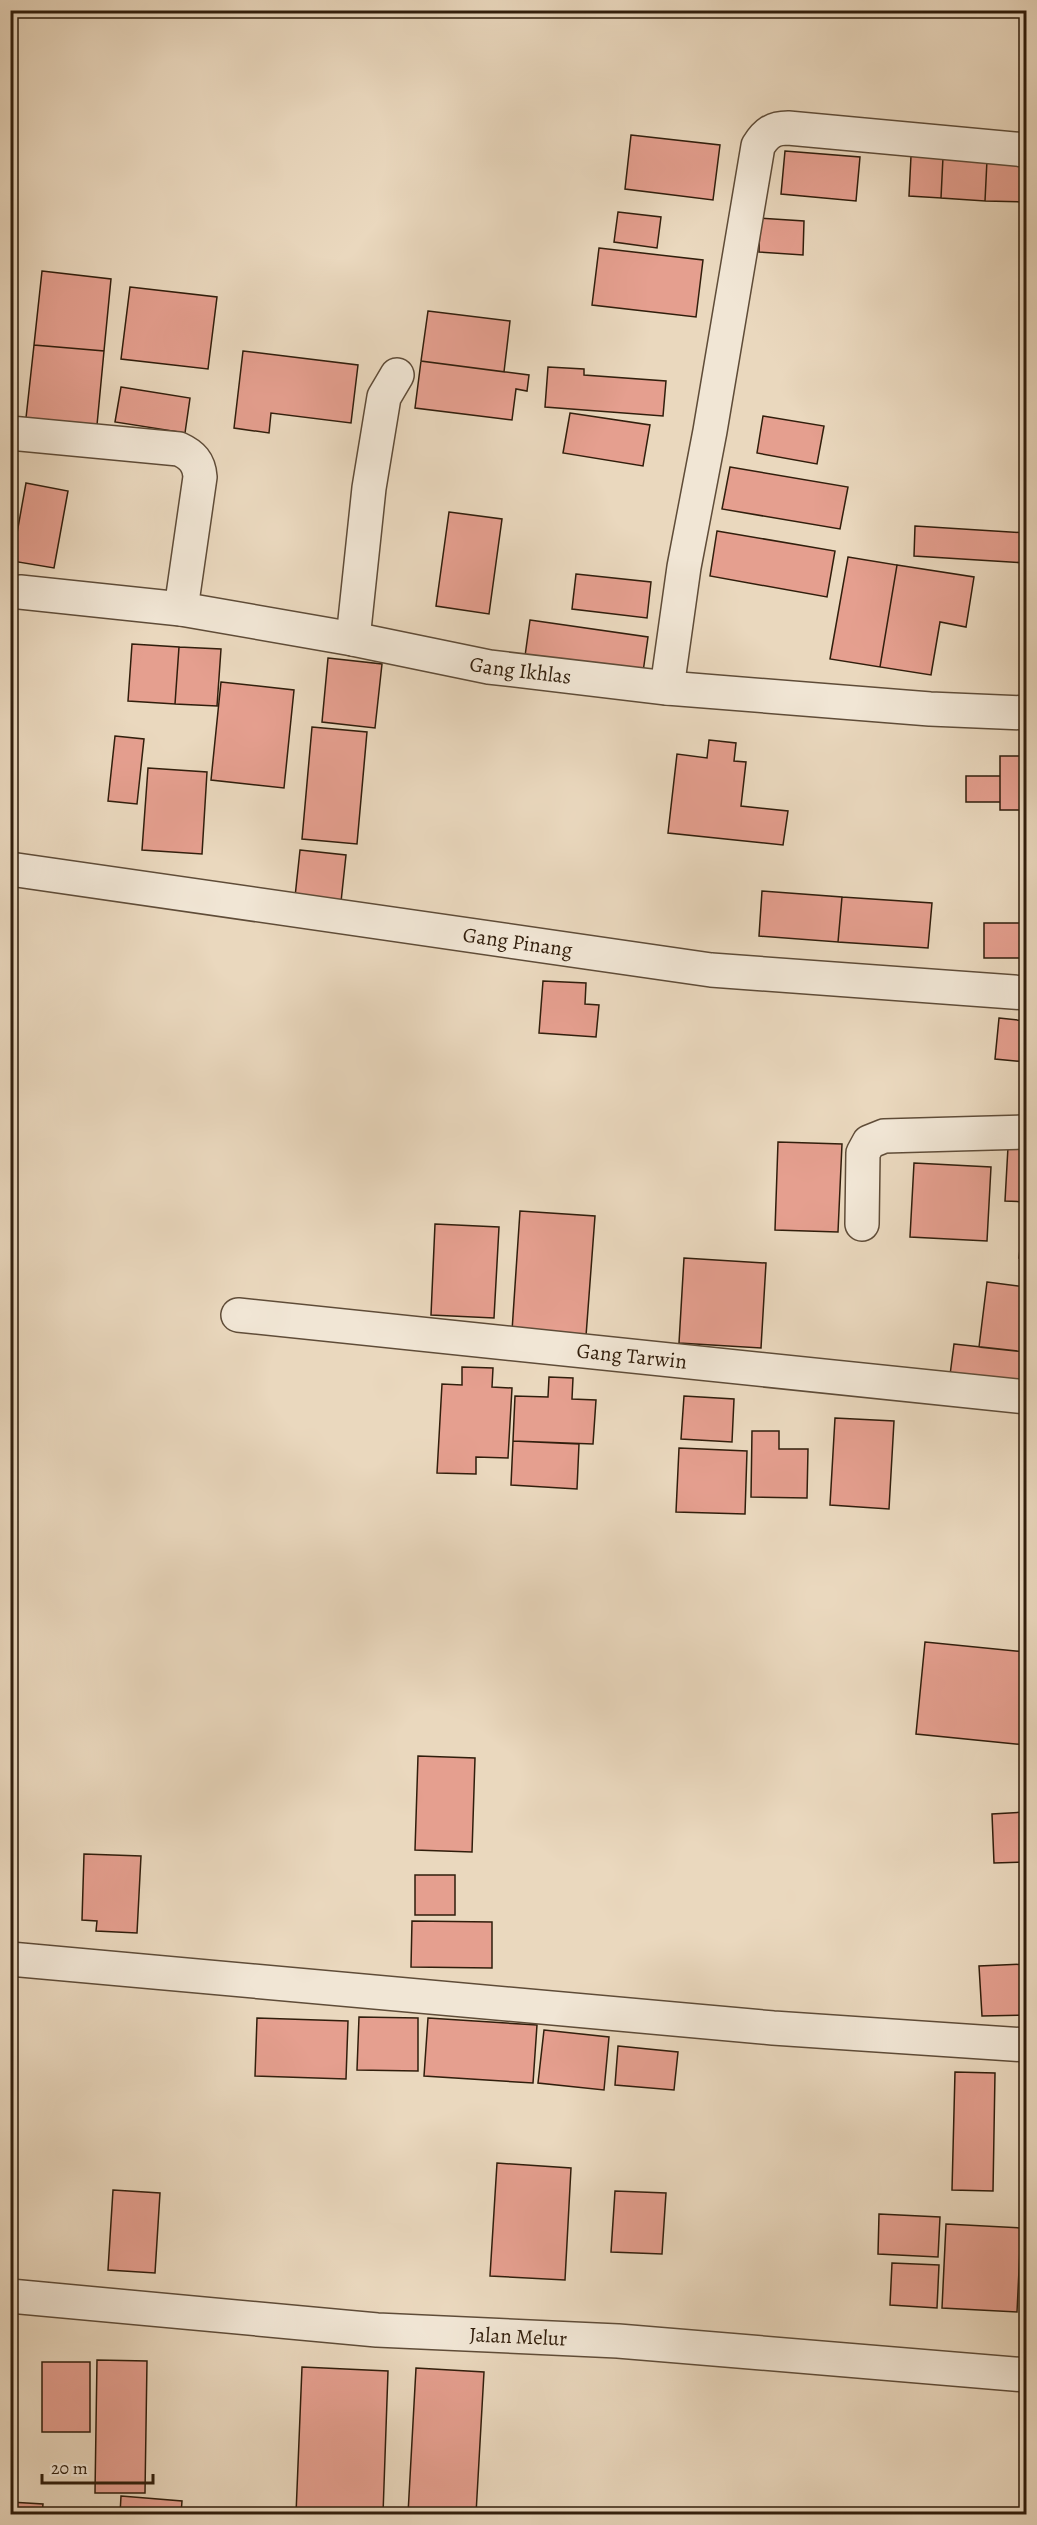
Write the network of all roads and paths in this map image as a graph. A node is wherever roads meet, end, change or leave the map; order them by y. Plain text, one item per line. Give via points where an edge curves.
1 (1026, 150) edge
2 (397, 375) dead end
3 (10, 433) edge
4 (20, 592) dead end
5 (182, 609) junction
6 (353, 639) junction
7 (667, 688) junction
8 (1026, 714) edge
9 (10, 869) edge
10 (1026, 993) edge
11 (1026, 1132) edge
12 (862, 1224) dead end
13 (238, 1316) dead end
14 (1026, 1397) edge
15 (10, 1959) edge
16 (1026, 2045) edge
17 (10, 2296) edge
18 (1026, 2374) edge

1 - 7 street via 788,129 765,135 758,146 684,567
2 - 6 street via 384,397 369,488
3 - 5 street via 179,449 197,462 200,477
4 - 5 street, Gang Ikhlas
5 - 6 street, Gang Ikhlas
6 - 7 street, Gang Ikhlas via 489,667
7 - 8 street, Gang Ikhlas
9 - 10 street, Gang Pinang via 711,970
11 - 12 street via 884,1136 869,1142 863,1153
13 - 14 street, Gang Tarwin
15 - 16 street via 773,2028
17 - 18 street, Jalan Melur via 377,2330 618,2341

